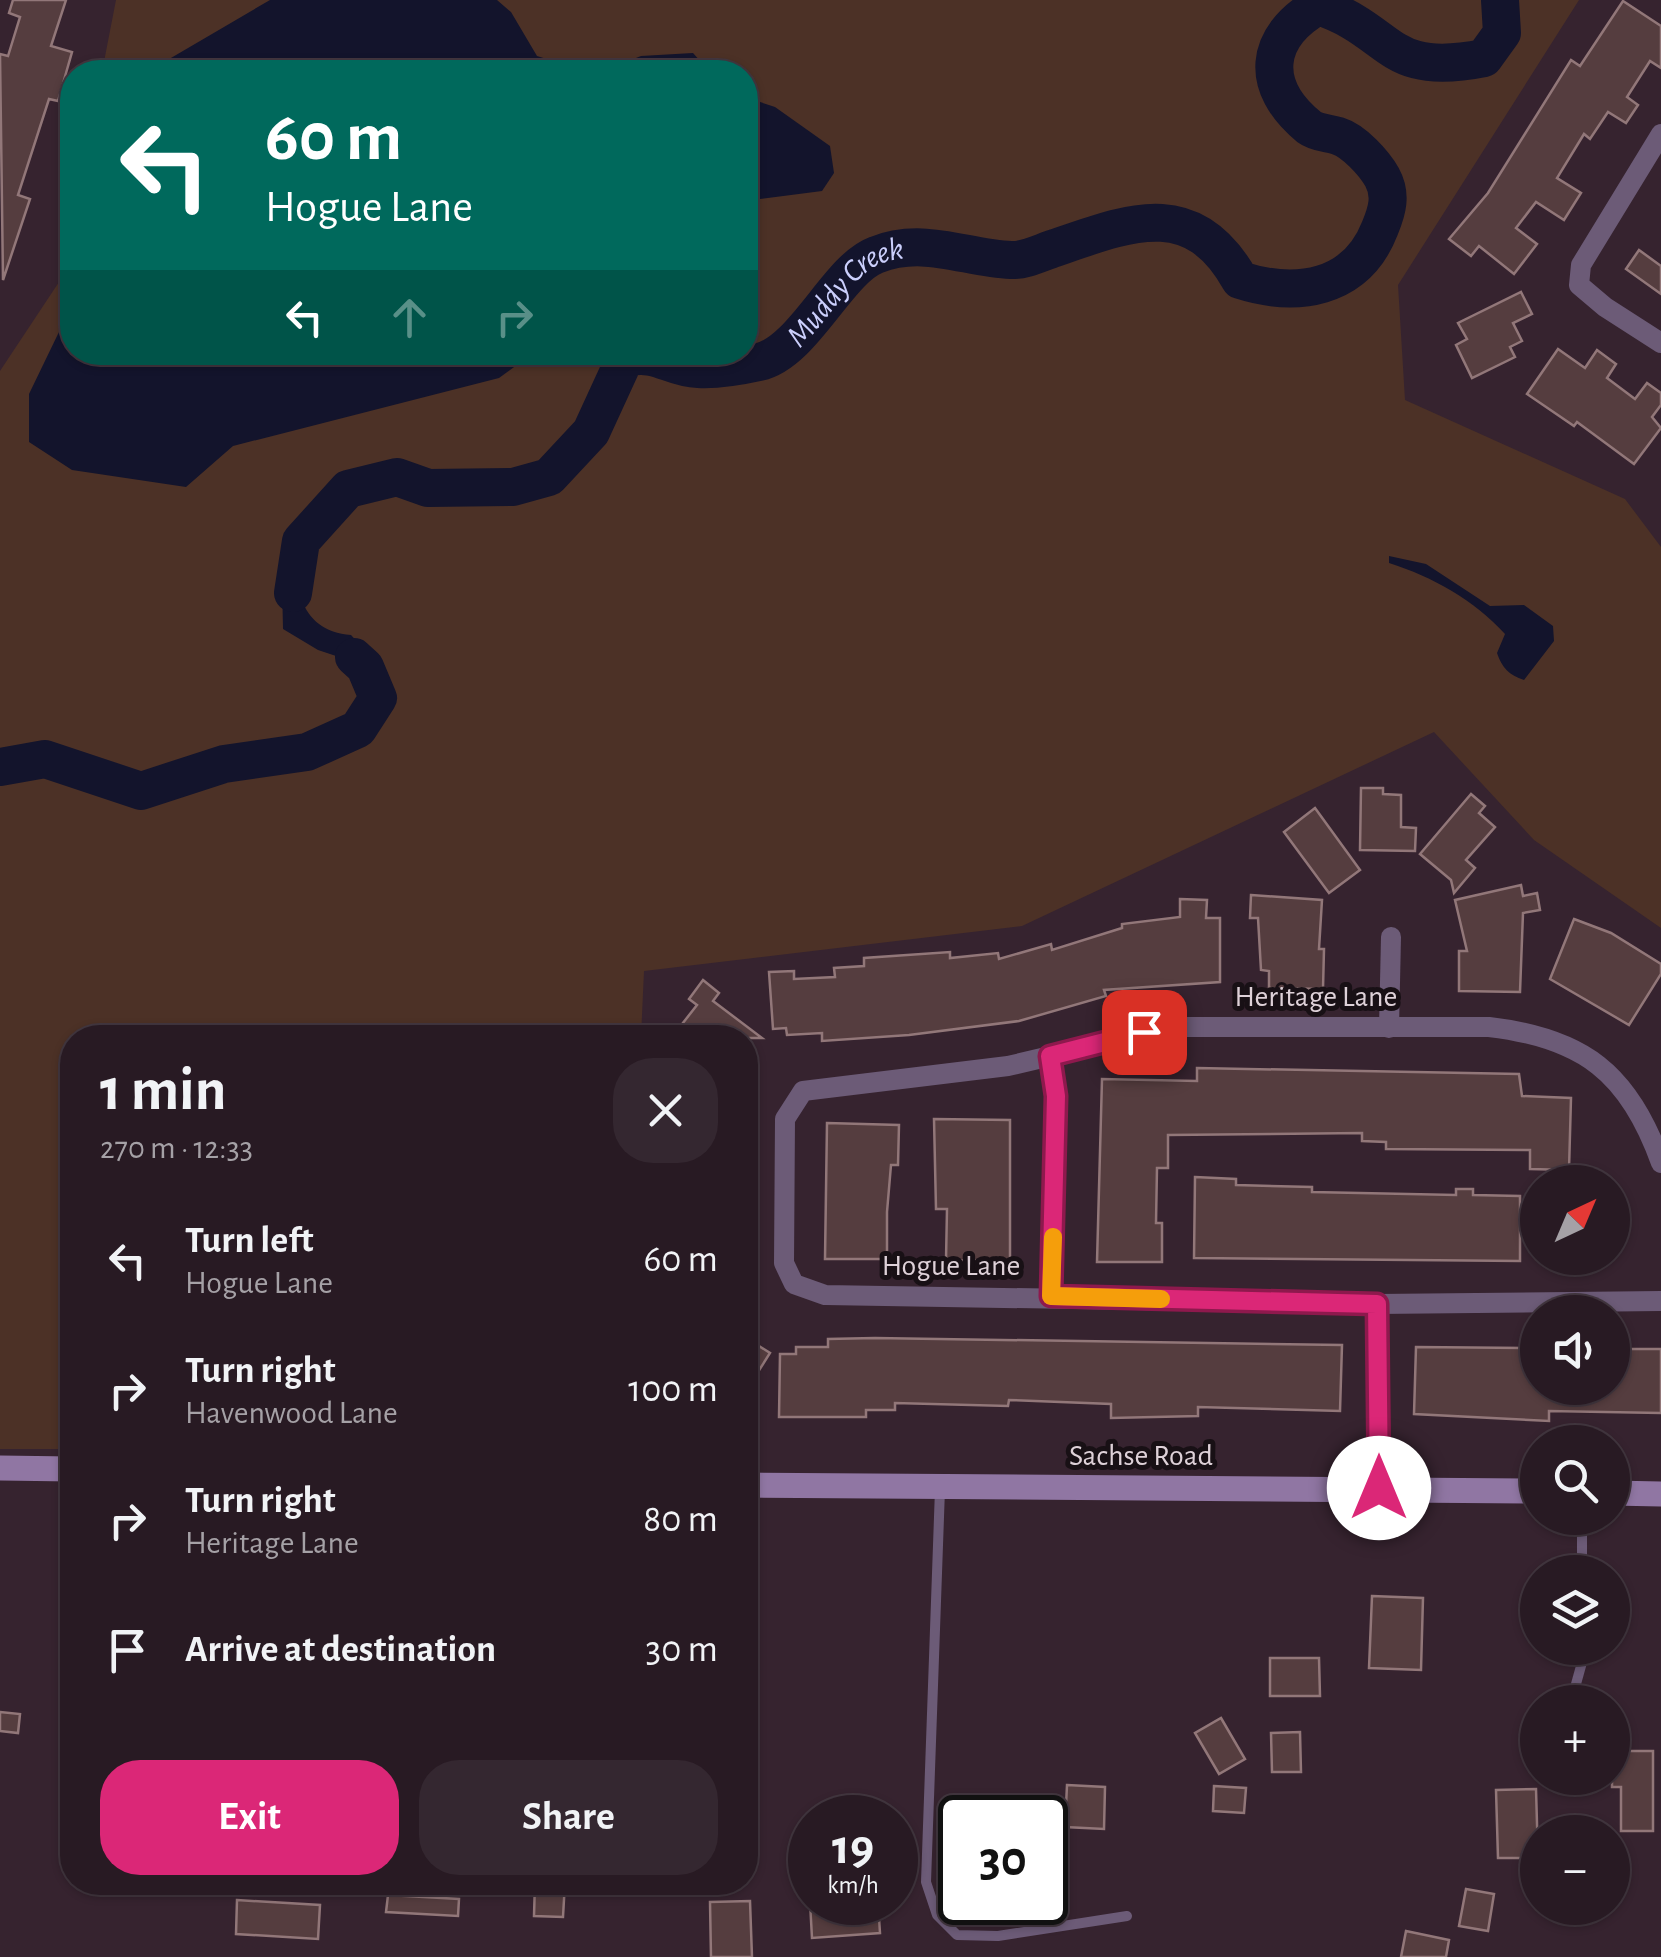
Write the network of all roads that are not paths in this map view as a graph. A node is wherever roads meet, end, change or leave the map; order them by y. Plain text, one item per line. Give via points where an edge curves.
1 (1661, 134) edge
2 (1661, 343) edge
3 (1392, 937) dead end
4 (1389, 1028) junction
5 (1050, 1056) junction
6 (794, 1098) joint
7 (1661, 1163) edge
8 (1051, 1296) junction
9 (1661, 1301) edge
10 (1377, 1304) junction
11 (0, 1468) edge
12 (60, 1470) edge
13 (758, 1485) edge
14 (940, 1488) junction
15 (1379, 1488) junction
16 (1520, 1491) edge
17 (1630, 1493) edge
18 (1661, 1494) edge
19 (1127, 1916) dead end

1 - 2 street via 1581,265 1579,285
3 - 4 street
4 - 5 street, Heritage Lane via 1174,1026
4 - 7 street, Heritage Lane via 1488,1028 1566,1044 1627,1092
5 - 6 street, Heritage Lane via 814,1086
5 - 8 street via 1056,1096
6 - 8 street, Hogue Lane via 785,1119 783,1252 794,1284 826,1295
8 - 10 street, Hogue Lane
9 - 10 street, Hogue Lane
10 - 15 street
11 - 12 main road
13 - 14 main road, Sachse Road
14 - 15 main road, Sachse Road
14 - 19 lane via 926,1868 937,1915 958,1935 998,1936
15 - 16 main road, Sachse Road
17 - 18 main road

